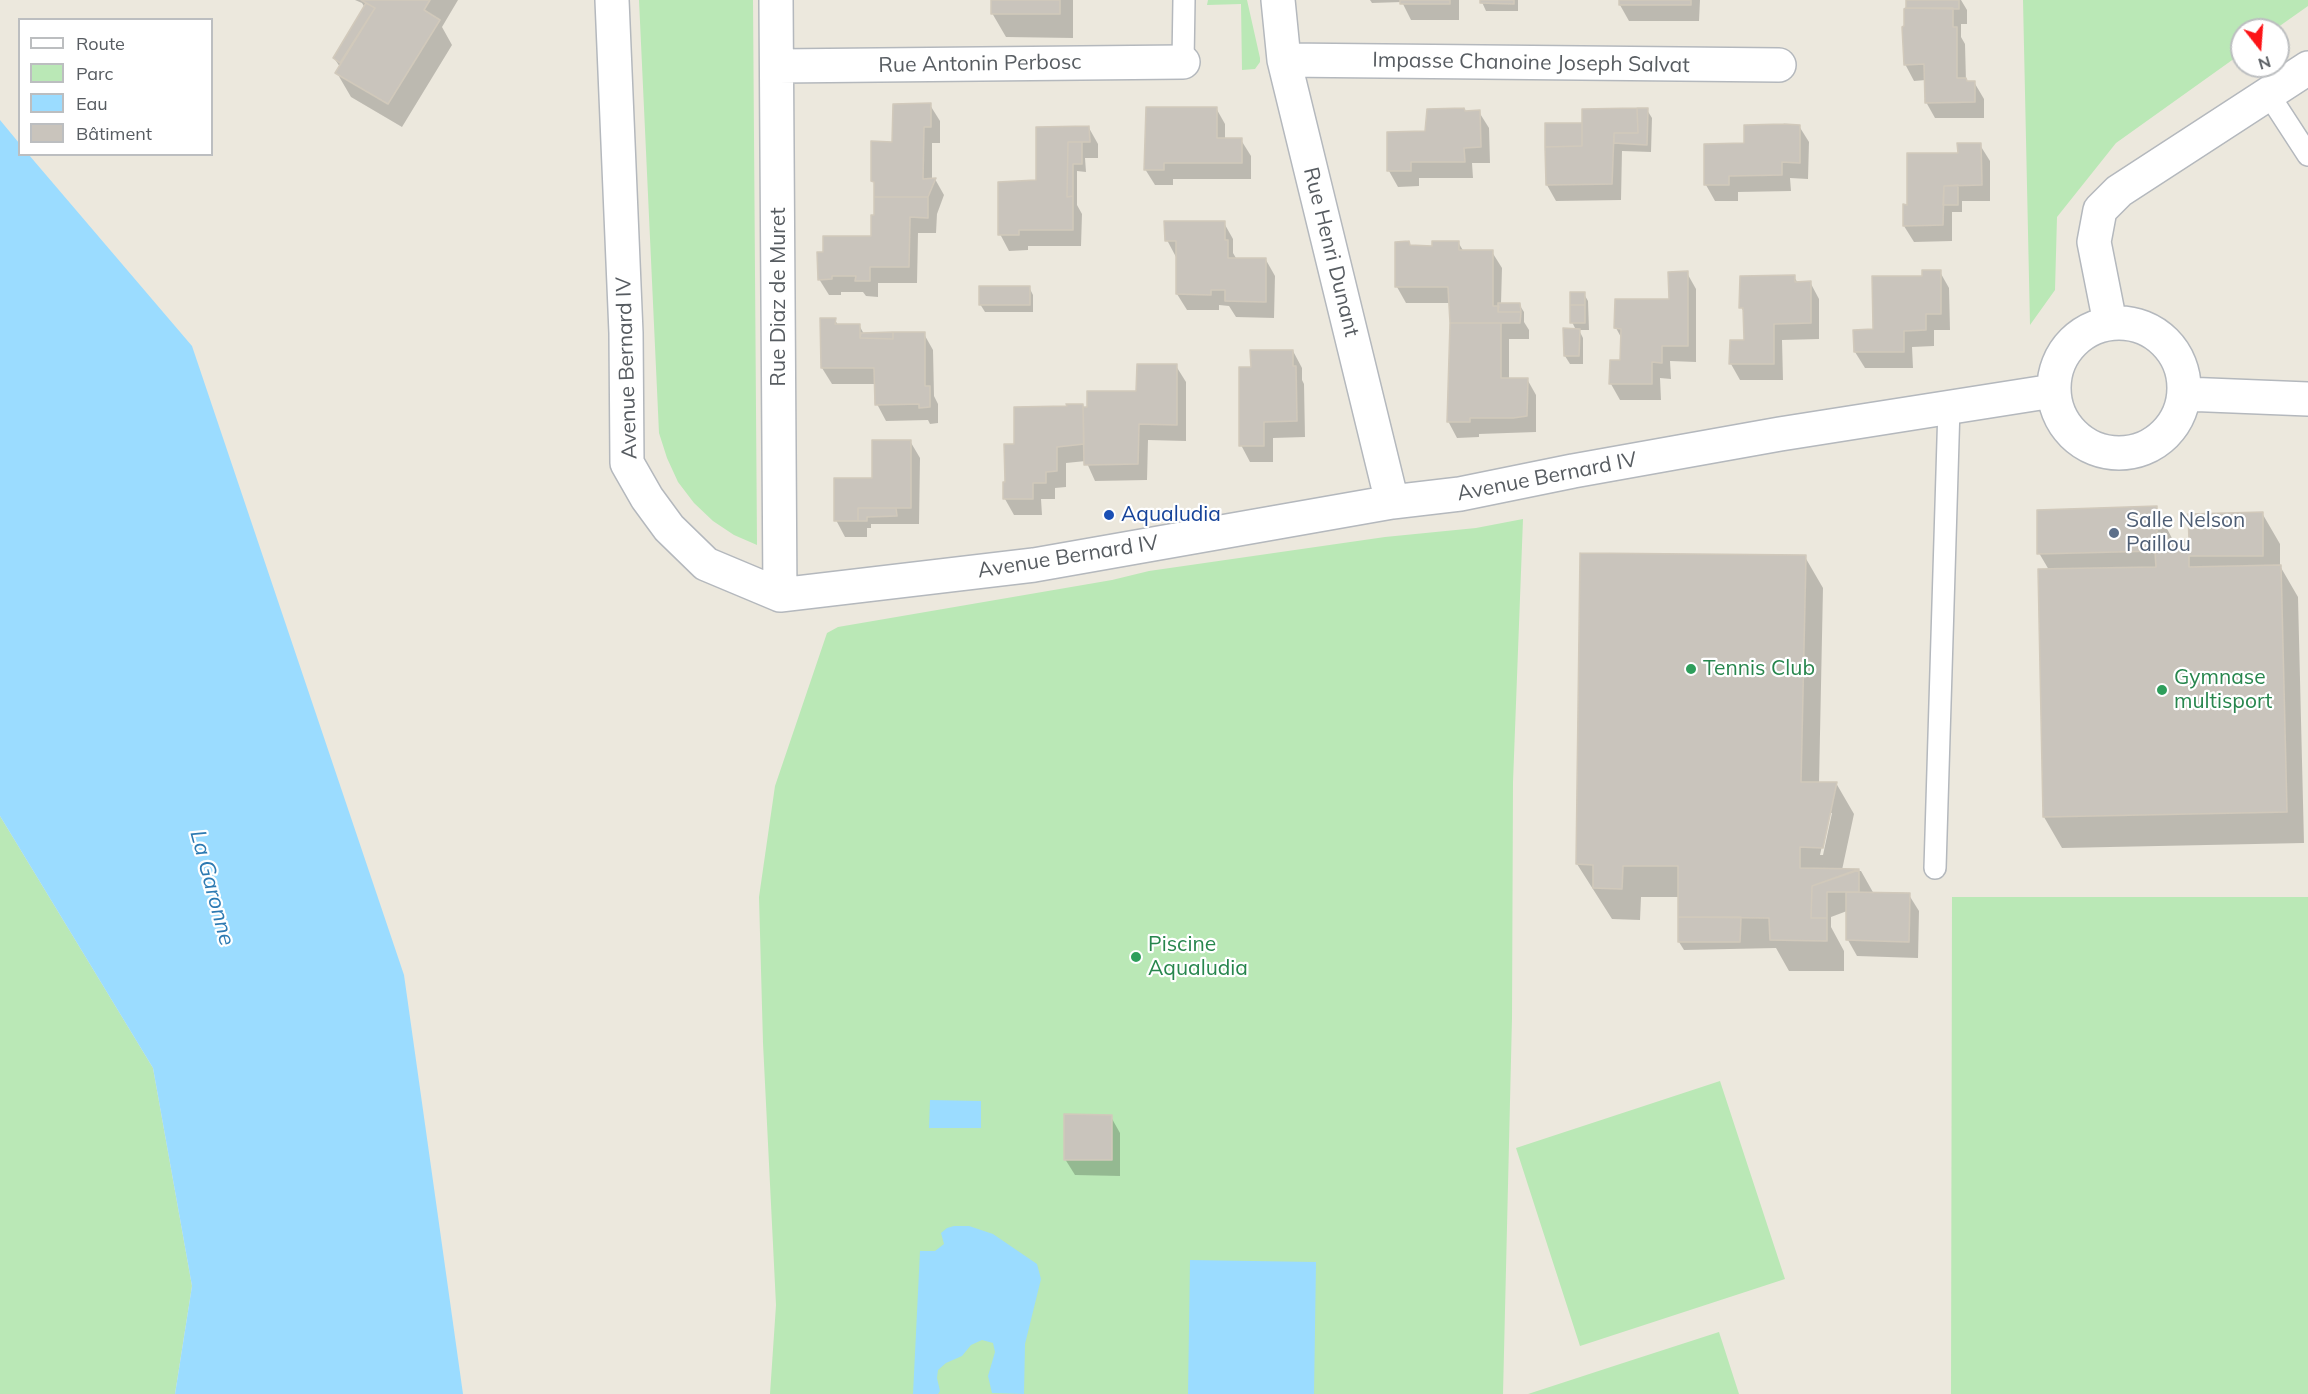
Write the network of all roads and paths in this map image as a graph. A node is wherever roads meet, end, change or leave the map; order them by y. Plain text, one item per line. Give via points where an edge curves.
1 (612, 0) edge
2 (776, 0) edge
3 (1184, 0) edge
4 (1278, 0) edge
5 (1284, 60) junction
6 (1183, 62) joint
7 (1779, 65) dead end
8 (778, 66) junction
9 (2308, 68) edge
10 (2268, 95) junction
11 (2308, 155) edge
12 (2110, 323) junction
13 (2053, 391) junction
14 (2184, 394) junction
15 (2308, 399) edge
16 (1949, 407) junction
17 (1392, 502) junction
18 (780, 595) junction
19 (1935, 868) dead end

1 - 18 street, Avenue Bernard IV via 626,333 627,463 669,528 706,564
2 - 8 street, Rue Diaz de Muret
3 - 6 lane
4 - 5 street, Rue Henri Dunant
5 - 7 street, Impasse Chanoine Joseph Salvat
5 - 17 street, Rue Henri Dunant
6 - 8 street, Rue Antonin Perbosc
8 - 18 street, Rue Diaz de Muret
9 - 10 street
10 - 11 lane
10 - 12 street via 2119,191 2100,210 2094,242
12 - 13 street via 2091,328 2075,339 2055,372
12 - 14 street via 2148,329 2164,341 2183,375
13 - 14 street via 2057,412 2069,430 2085,444 2106,452 2148,446 2178,416
13 - 16 street, Avenue Bernard IV
14 - 15 street
16 - 17 street, Avenue Bernard IV via 1460,494
16 - 19 lane
17 - 18 street, Avenue Bernard IV via 1034,565

